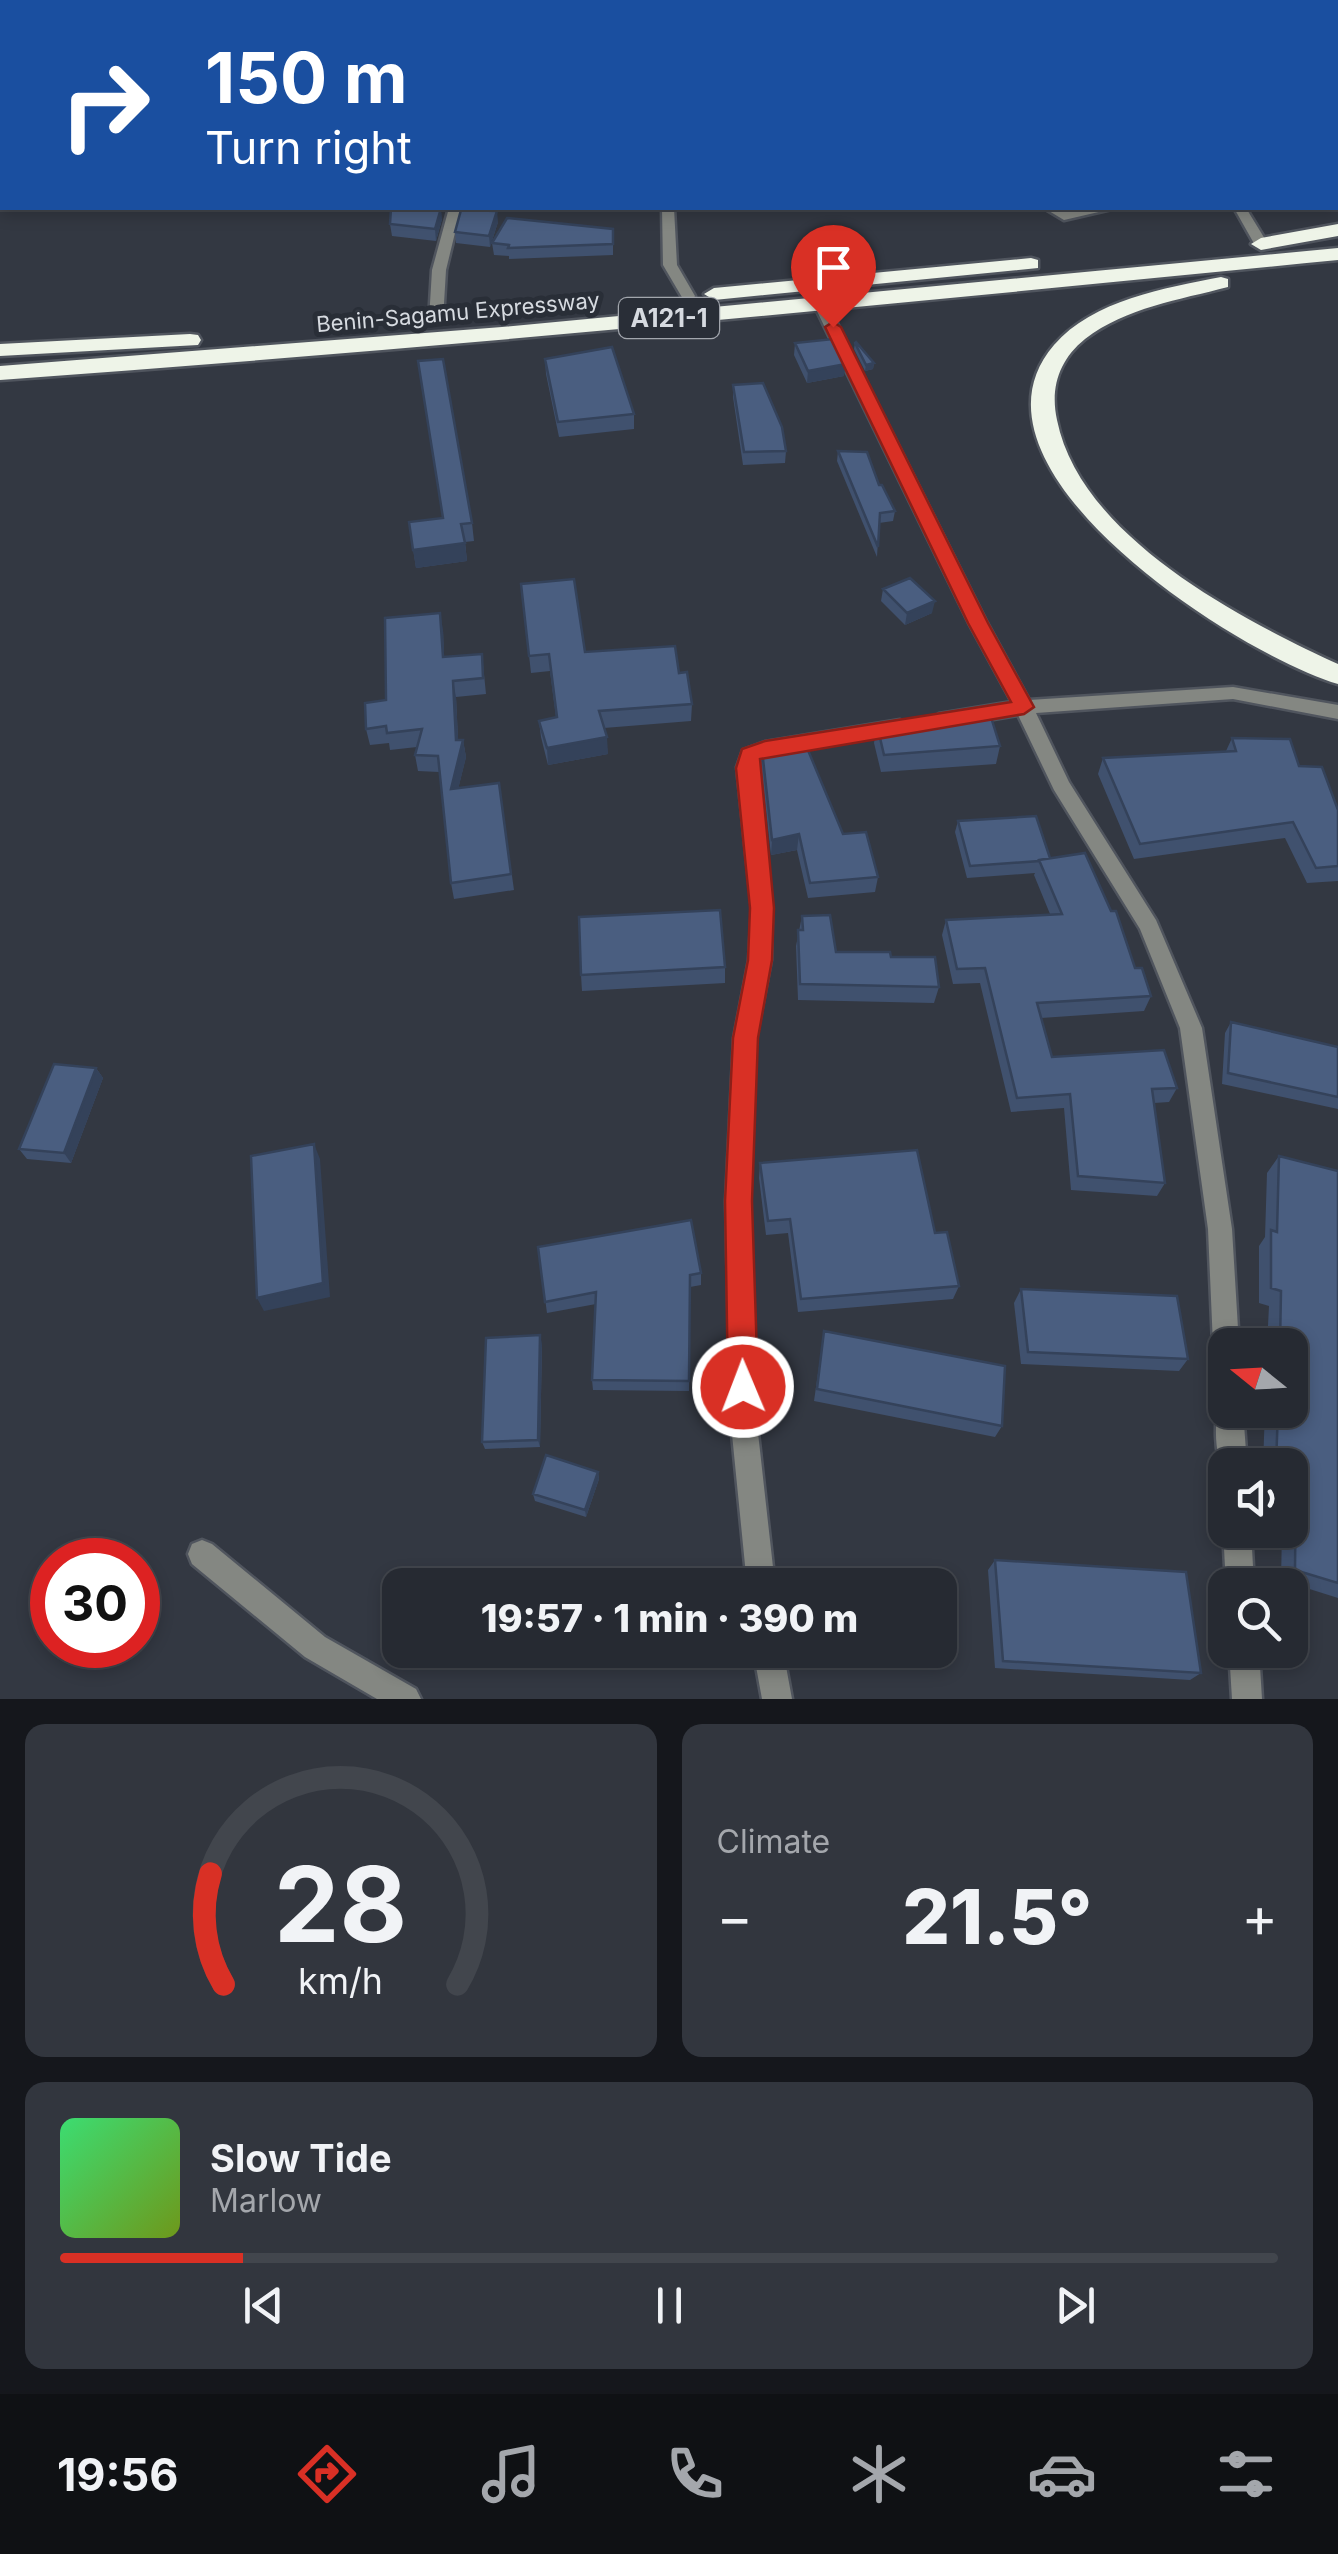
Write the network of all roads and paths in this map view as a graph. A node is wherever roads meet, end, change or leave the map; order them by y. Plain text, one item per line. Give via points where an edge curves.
1 (454, 210) edge
2 (668, 210) edge
3 (1054, 210) edge
4 (1098, 210) edge
5 (1241, 210) edge
6 (1338, 233) edge
7 (1260, 244) junction
8 (1338, 257) edge
9 (688, 296) junction
10 (821, 306) junction
11 (436, 320) junction
12 (0, 350) edge
13 (0, 373) edge
14 (1338, 674) edge
15 (1024, 707) junction
16 (1338, 712) edge
17 (1225, 1328) edge
18 (202, 1554) dead end
19 (759, 1568) edge
20 (771, 1668) edge
21 (1245, 1668) edge
22 (406, 1699) edge
23 (777, 1699) edge
24 (1247, 1699) edge

1 - 11 street via 438,270
2 - 9 street via 670,265
3 - 4 street via 1064,216
5 - 7 street
6 - 7 highway, A121-1
7 - 9 highway, A121-1
8 - 10 highway, Benin-Sagamu Expressway / A121-1
8 - 14 highway via 1169,293 1110,318 1057,354 1042,402 1060,464 1138,556 1270,644
9 - 11 highway, A121-1
10 - 13 highway, Benin-Sagamu Expressway / A121-1
10 - 15 street
11 - 12 highway, A121-1
15 - 16 street via 1233,693
15 - 17 street via 1061,785 1149,926 1191,1028 1220,1228
15 - 19 street via 750,754 762,908 745,1038 738,1201 744,1424
18 - 22 street via 315,1648
20 - 23 street
21 - 24 street

